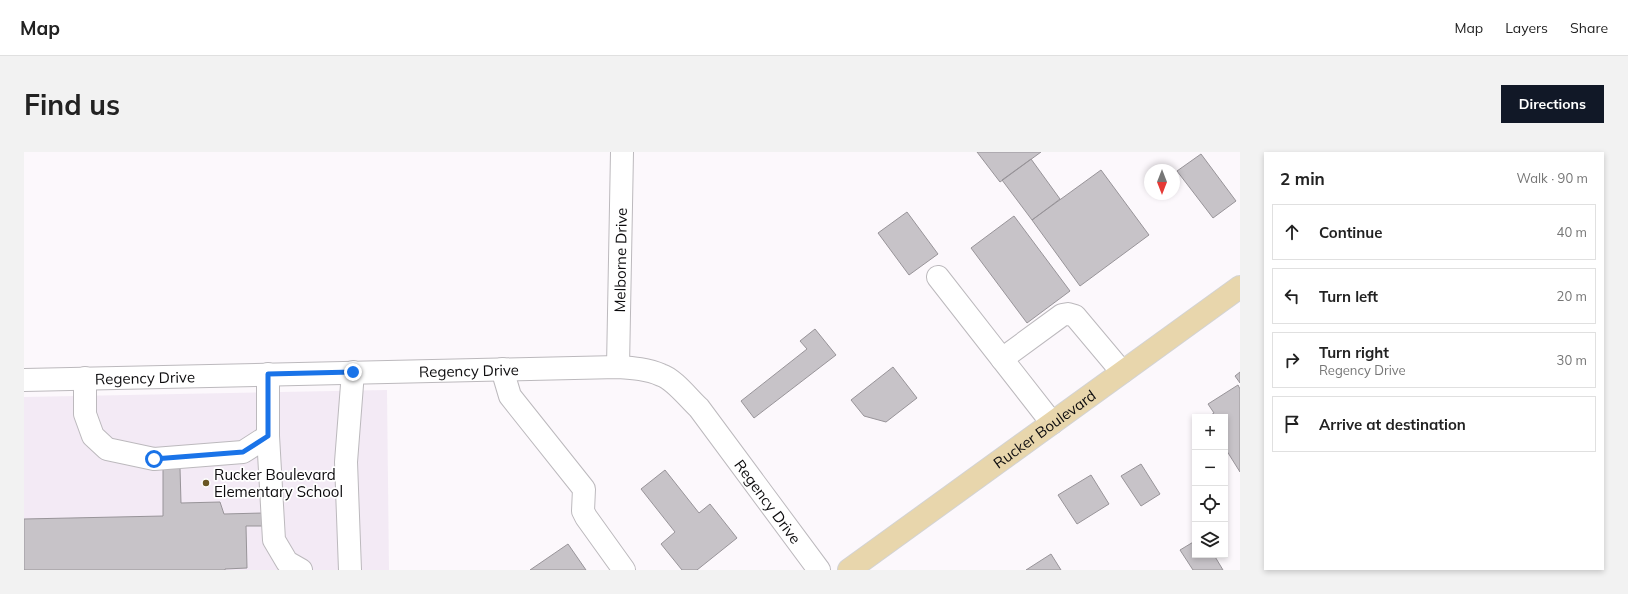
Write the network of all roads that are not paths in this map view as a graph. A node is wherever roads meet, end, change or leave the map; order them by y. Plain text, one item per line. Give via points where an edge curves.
1 (622, 152) edge
2 (938, 277) dead end
3 (1240, 287) edge
4 (1002, 359) junction
5 (618, 367) junction
6 (502, 369) junction
7 (353, 372) junction
8 (1122, 372) junction
9 (268, 374) junction
10 (85, 378) junction
11 (24, 380) edge
12 (1052, 423) junction
13 (268, 436) junction
14 (301, 570) edge
15 (350, 570) edge
16 (624, 570) edge
17 (819, 570) edge
18 (849, 570) edge

1 - 5 street, Melborne Drive
2 - 4 street
3 - 8 main road, Rucker Boulevard
4 - 8 street via 1062,315 1068,314 1075,316
4 - 12 street
5 - 6 street, Regency Drive
5 - 17 street, Regency Drive via 641,369 663,375 699,408
6 - 7 street, Regency Drive
6 - 16 street via 510,396 584,490 583,512
7 - 9 street, Regency Drive
7 - 15 street via 346,462
8 - 12 main road, Rucker Boulevard
9 - 10 street, Regency Drive
9 - 13 street
10 - 11 street, Regency Drive
10 - 13 street via 85,414 93,436 107,449 154,459 243,452
12 - 18 main road, Rucker Boulevard
13 - 14 street via 274,540 287,562

